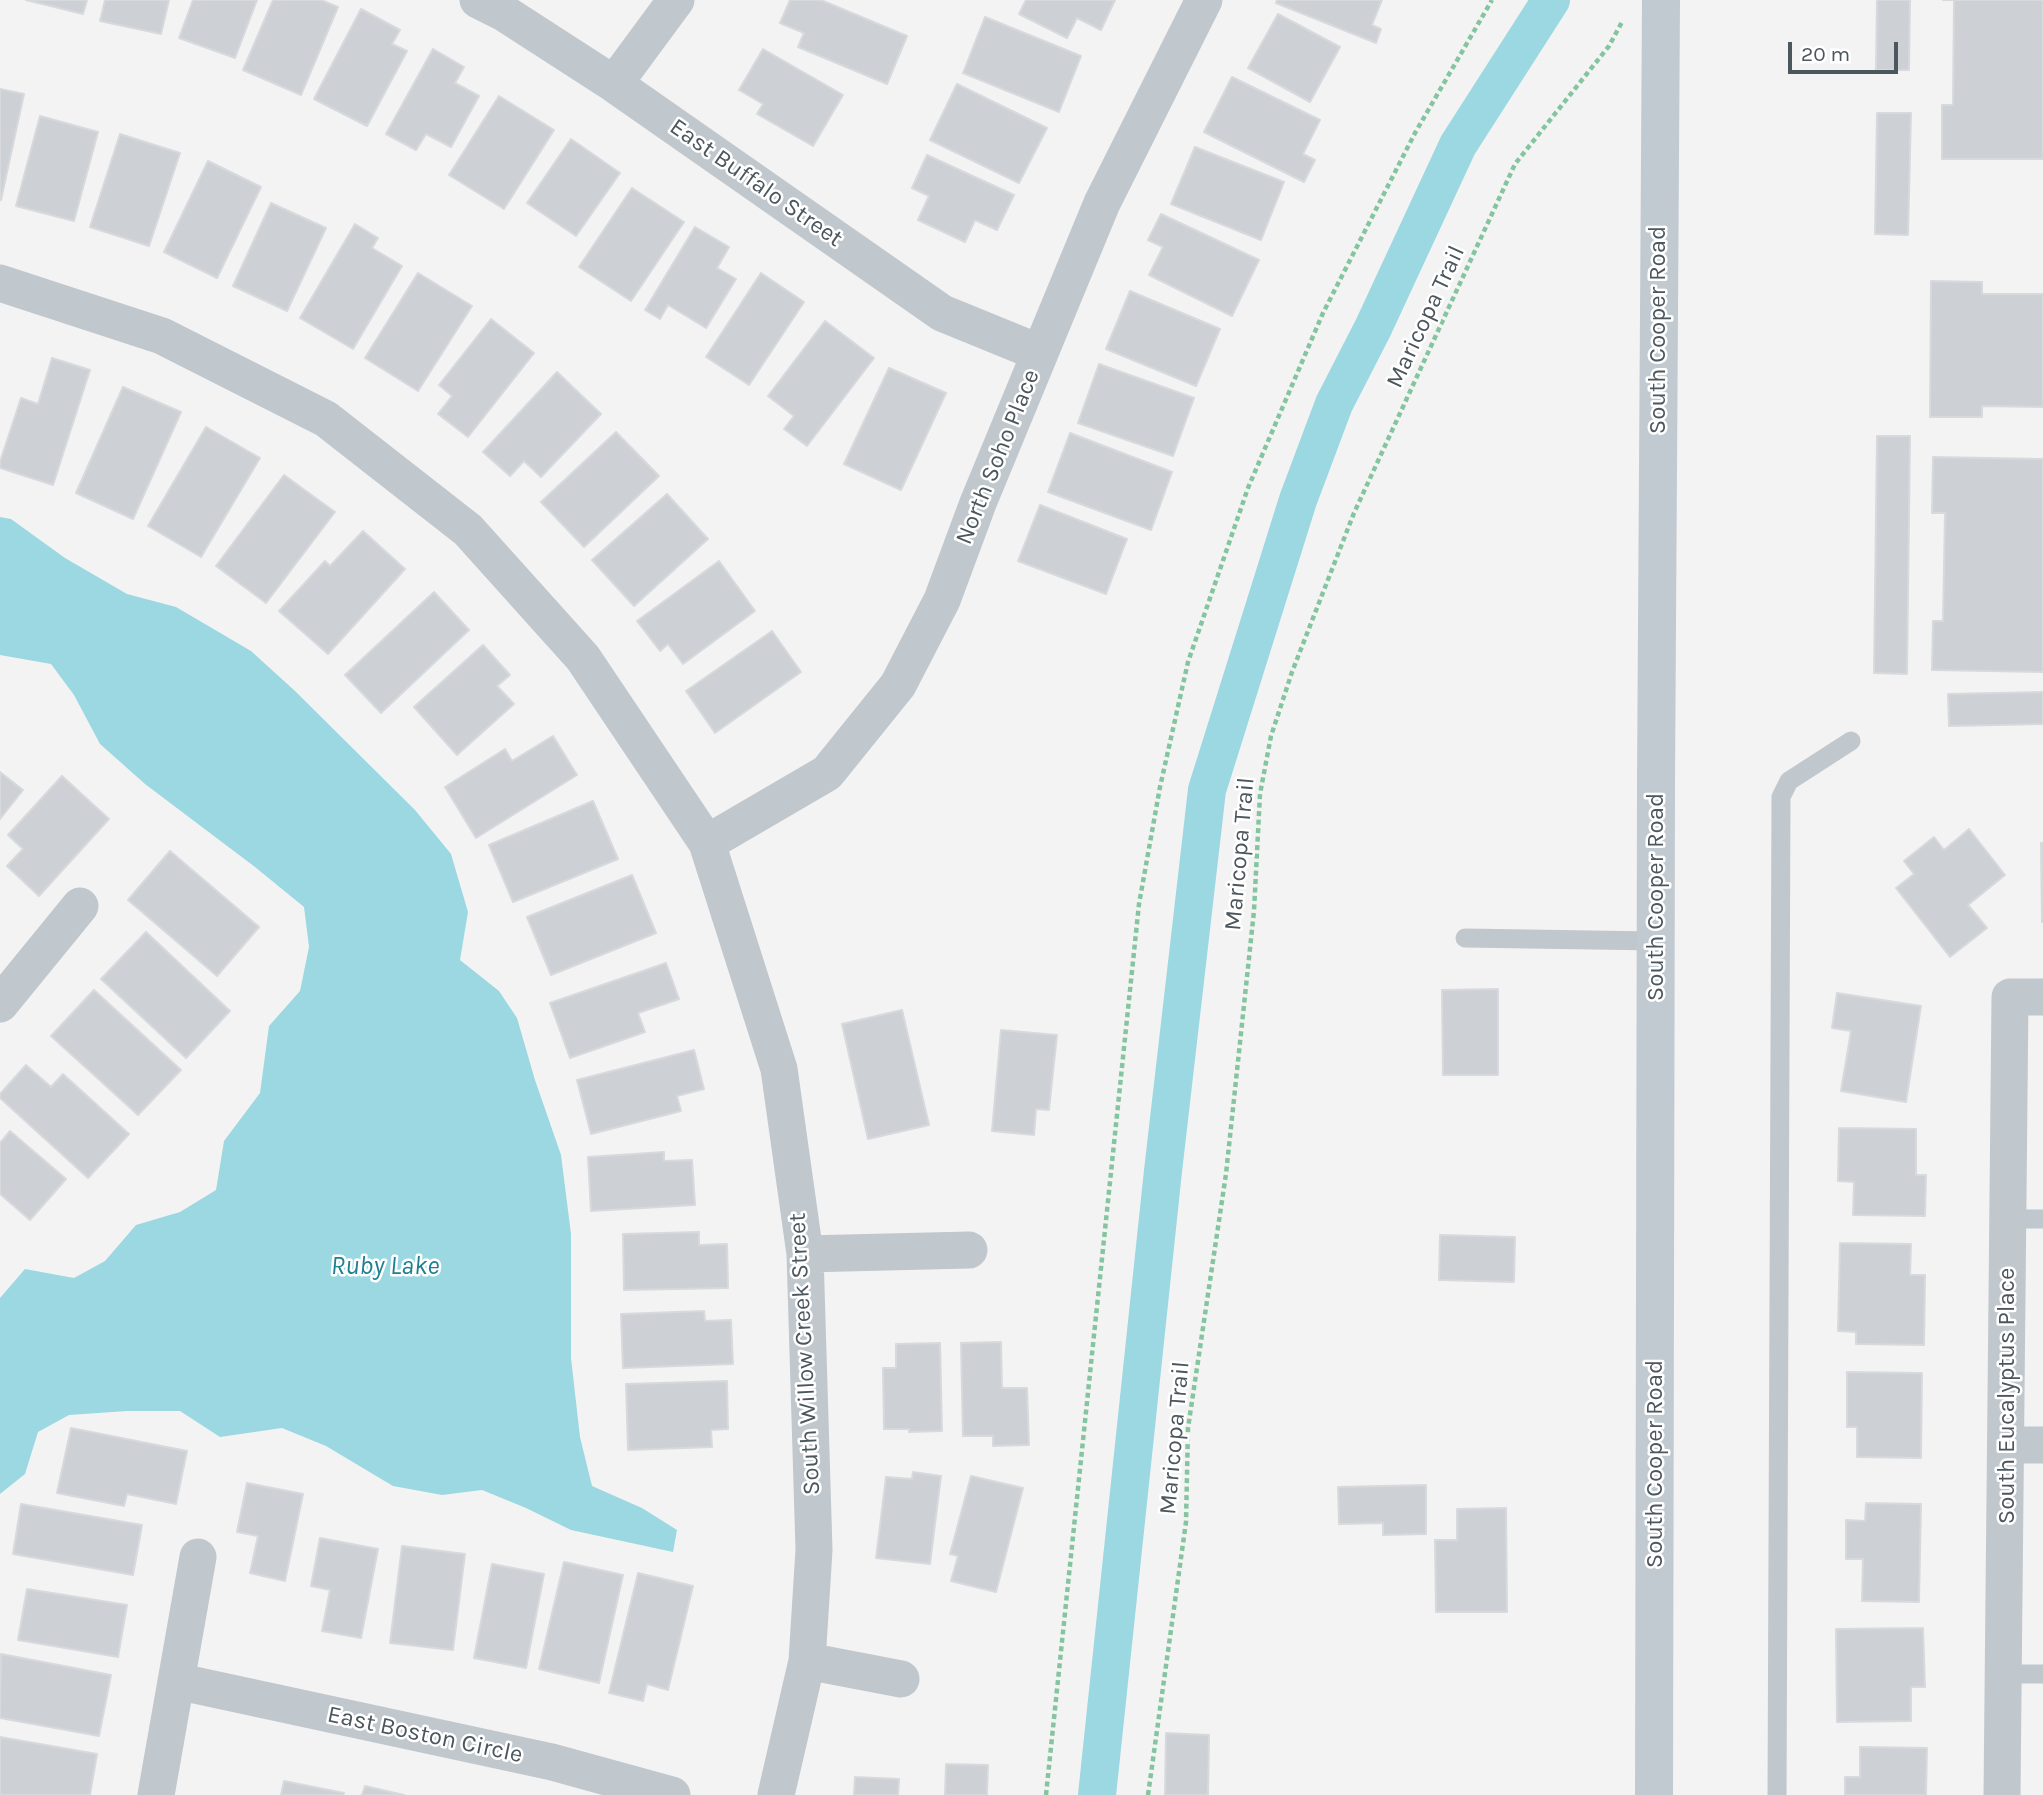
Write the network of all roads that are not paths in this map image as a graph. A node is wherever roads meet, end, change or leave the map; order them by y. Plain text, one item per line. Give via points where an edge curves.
1 (478, 0) edge
2 (676, 0) edge
3 (1204, 0) edge
4 (1645, 6) edge
5 (614, 84) junction
6 (0, 283) edge
7 (1040, 353) junction
8 (1851, 741) dead end
9 (707, 843) junction
10 (80, 905) dead end
11 (1465, 937) dead end
12 (1656, 941) junction
13 (2026, 997) edge
14 (1, 1001) edge
15 (2026, 1219) edge
16 (969, 1250) dead end
17 (805, 1254) junction
18 (2007, 1445) junction
19 (2043, 1445) edge
20 (198, 1557) dead end
21 (807, 1661) junction
22 (2005, 1674) junction
23 (2043, 1674) edge
24 (901, 1679) dead end
25 (176, 1681) junction
26 (156, 1795) edge
27 (672, 1795) edge
28 (776, 1795) edge
29 (1654, 1795) edge
30 (1777, 1795) edge
31 (2002, 1795) edge

1 - 5 street, East Buffalo Street
2 - 5 street
3 - 7 street, North Soho Place via 1102,203
4 - 12 main road, South Cooper Road via 1658,248
5 - 7 street, East Buffalo Street via 942,313
6 - 9 street, South Willow Creek Street via 162,335 326,419 468,530 583,658
7 - 9 street, North Soho Place via 942,600 898,685 827,773
8 - 30 lane via 1788,781 1781,797
9 - 17 street, South Willow Creek Street via 779,1069
10 - 14 street
11 - 12 lane
12 - 29 main road, South Cooper Road
13 - 15 street, South Eucalyptus Place
15 - 18 street, South Eucalyptus Place
16 - 17 street
17 - 21 street, South Willow Creek Street via 814,1550
18 - 19 street
18 - 22 street, South Eucalyptus Place
20 - 25 street
21 - 24 street
21 - 28 street, South Willow Creek Street
22 - 23 lane
22 - 31 street, South Eucalyptus Place
25 - 26 street
25 - 27 street, East Boston Circle via 552,1762

